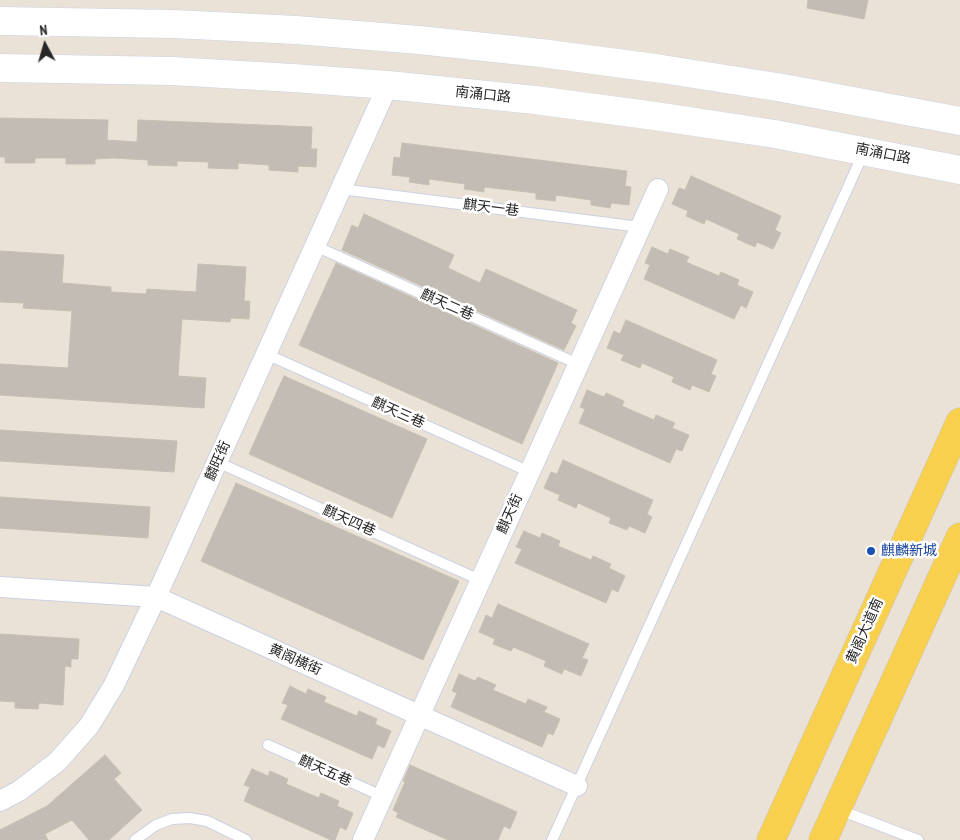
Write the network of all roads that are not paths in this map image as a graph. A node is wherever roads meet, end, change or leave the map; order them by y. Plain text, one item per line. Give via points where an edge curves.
1 (0, 1) edge
2 (0, 21) edge
3 (66, 21) junction
4 (0, 68) edge
5 (388, 85) junction
6 (960, 121) edge
7 (865, 151) junction
8 (960, 170) edge
9 (341, 189) junction
10 (658, 189) dead end
11 (640, 227) junction
12 (315, 246) junction
13 (266, 354) junction
14 (578, 364) junction
15 (960, 422) edge
16 (217, 462) junction
17 (530, 472) junction
18 (960, 537) edge
19 (480, 580) junction
20 (0, 588) edge
21 (156, 597) junction
22 (419, 715) junction
23 (268, 745) dead end
24 (577, 786) junction
25 (382, 796) junction
26 (0, 801) edge
27 (837, 809) junction
28 (135, 840) edge
29 (246, 840) edge
30 (363, 840) edge
31 (552, 840) edge
32 (771, 840) edge
33 (823, 840) edge
34 (918, 840) edge

1 - 3 main road via 32,16
2 - 3 main road
3 - 6 main road via 296,30 541,53 783,88
4 - 5 main road, 南涌口路 via 172,72
5 - 7 main road, 南涌口路 via 655,116
5 - 9 street, 麟旺街
7 - 8 main road, 南涌口路
7 - 24 lane
9 - 11 lane, 麒天一巷
9 - 12 street, 麟旺街
10 - 11 street, 麒天街
11 - 14 street, 麒天街
12 - 13 street, 麟旺街
12 - 14 lane, 麒天二巷
13 - 16 street, 麟旺街
13 - 17 lane, 麒天三巷
14 - 17 street, 麒天街
15 - 32 main road, 黄阁大道南
16 - 19 lane, 麒天四巷
16 - 21 street, 麟旺街
17 - 19 street, 麒天街
18 - 27 main road
19 - 22 street, 麒天街
20 - 21 street, 黄阁横街
21 - 22 street, 黄阁横街
21 - 26 street, 麟旺街 via 114,685 89,726 57,762
22 - 24 street, 黄阁横街
22 - 25 street, 麒天街
23 - 25 lane, 麒天五巷
24 - 31 lane
25 - 30 street, 麒天街
27 - 33 main road
27 - 34 lane
28 - 29 lane via 156,825 172,819 190,818 207,821

